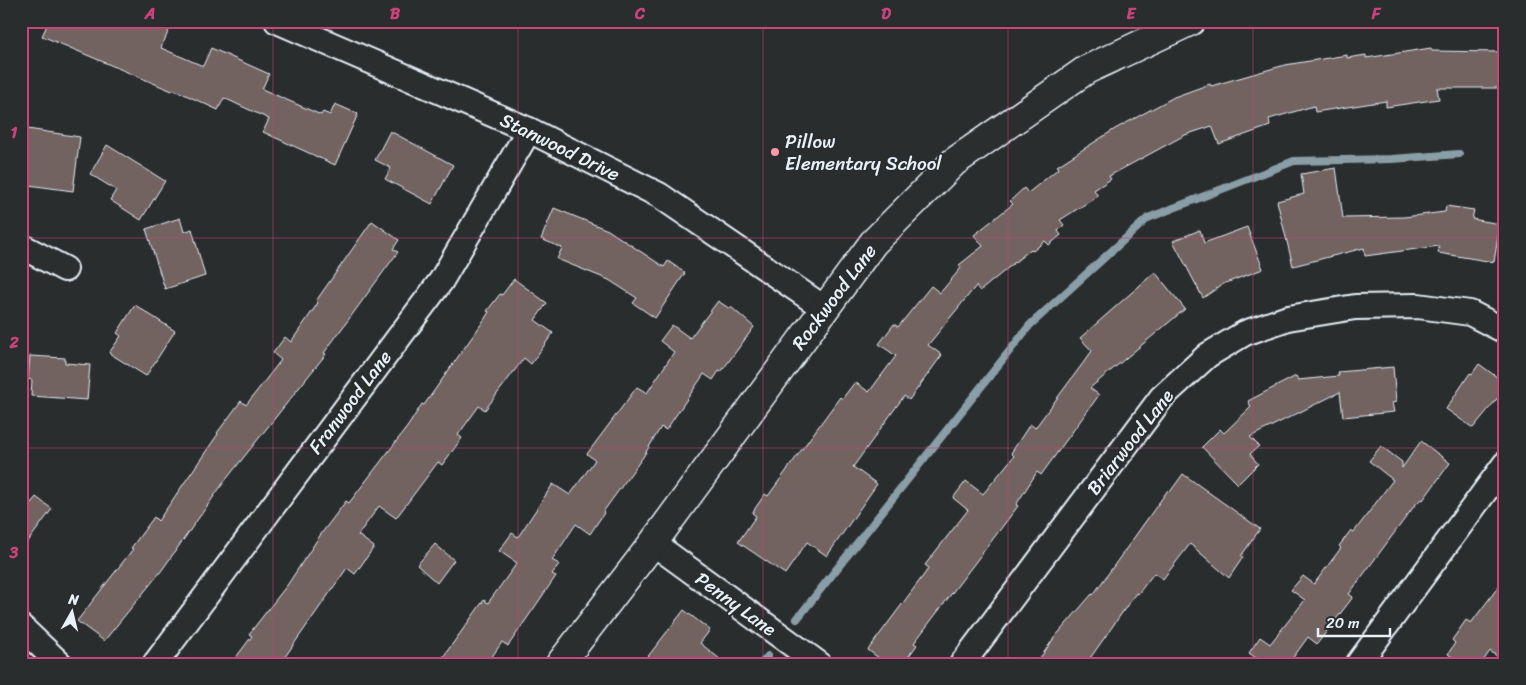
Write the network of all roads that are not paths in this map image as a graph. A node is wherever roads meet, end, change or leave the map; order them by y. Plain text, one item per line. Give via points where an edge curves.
1 (277, 21) edge
2 (1191, 21) edge
3 (529, 130) junction
4 (21, 246) edge
5 (65, 269) dead end
6 (824, 308) junction
7 (1505, 331) edge
8 (1505, 464) edge
9 (653, 544) junction
10 (21, 627) edge
11 (60, 664) edge
12 (156, 664) edge
13 (560, 664) edge
14 (819, 664) edge
15 (962, 664) edge
16 (1358, 664) edge

1 - 3 street, Stanwood Drive
2 - 6 street, Rockwood Lane via 1086,70 954,162 873,243
3 - 6 street, Stanwood Drive via 659,195
3 - 12 street, Franwood Lane via 441,281
4 - 5 street
6 - 9 street, Rockwood Lane
7 - 15 street, Briarwood Lane via 1470,313 1418,306 1355,307 1288,318 1245,333 1208,355 1162,397
8 - 16 street
9 - 13 street, Rockwood Lane
9 - 14 street, Penny Lane
10 - 11 street

